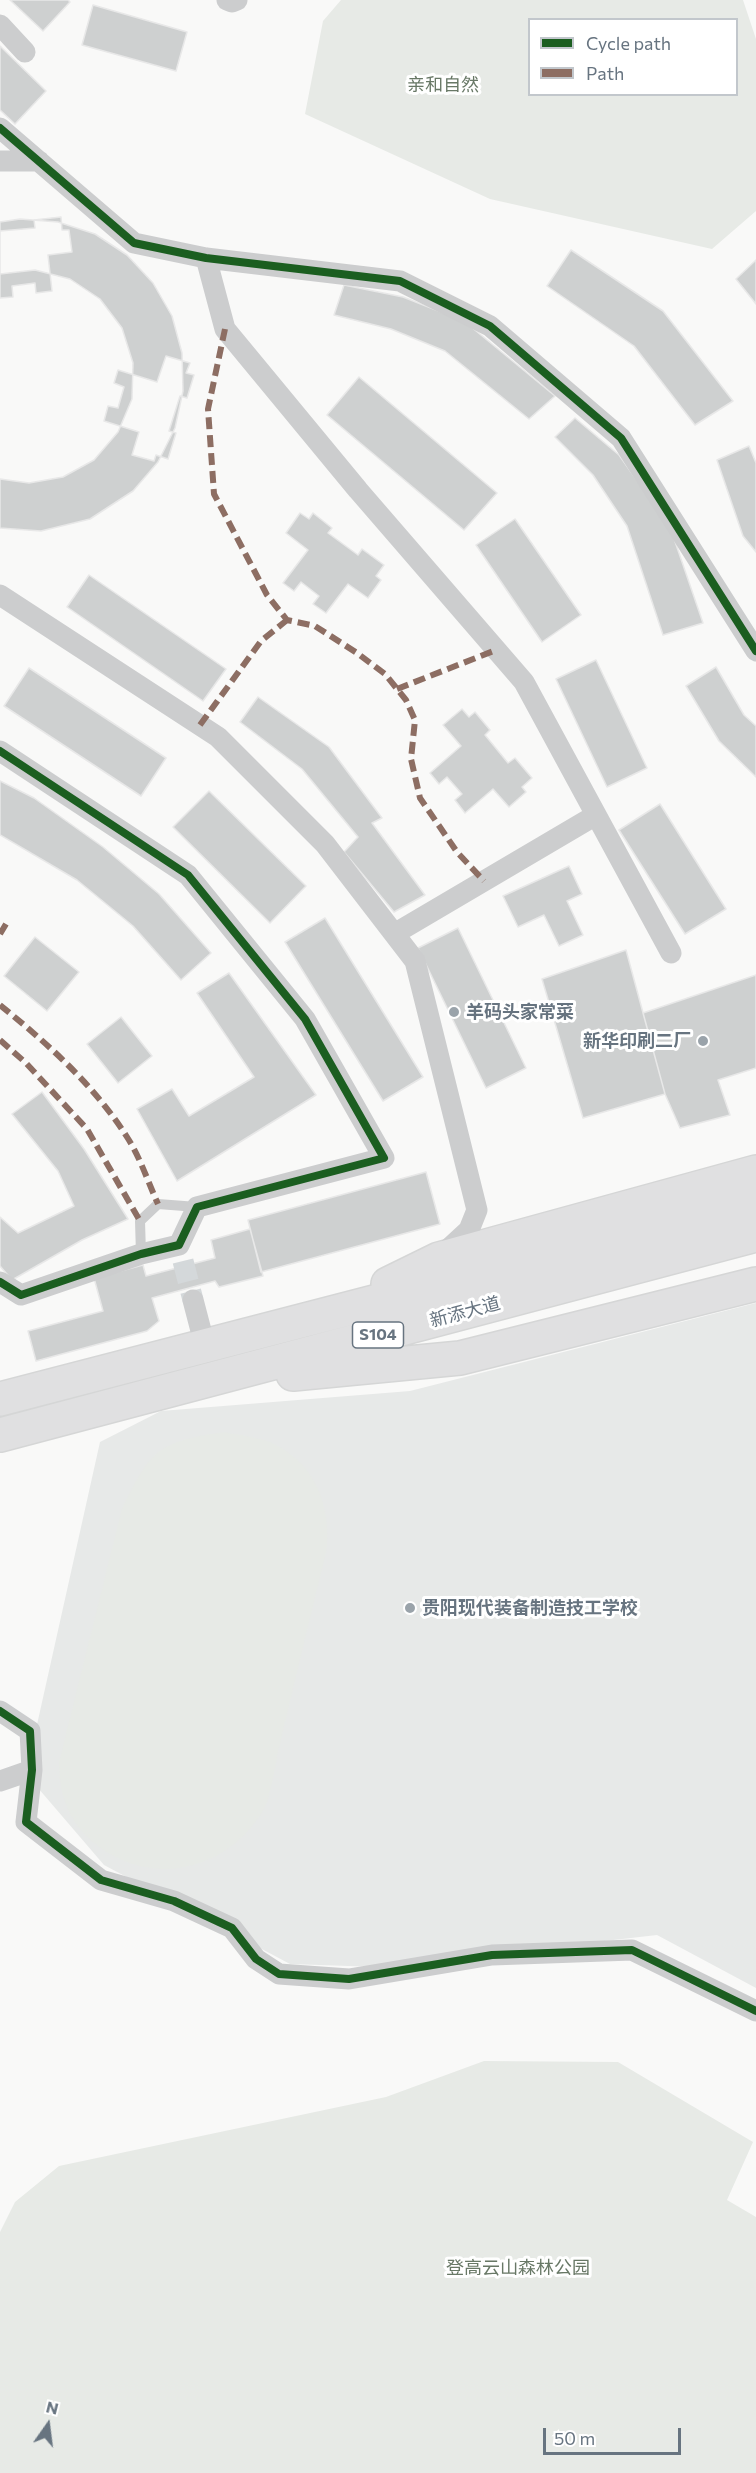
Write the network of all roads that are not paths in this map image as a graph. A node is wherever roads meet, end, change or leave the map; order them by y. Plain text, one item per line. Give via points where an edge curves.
1 (227, 0) edge
2 (237, 0) edge
3 (0, 25) edge
4 (25, 52) dead end
5 (0, 128) edge
6 (0, 160) edge
7 (39, 161) junction
8 (206, 258) junction
9 (0, 596) edge
10 (756, 651) edge
11 (0, 751) edge
12 (596, 815) junction
13 (394, 934) junction
14 (671, 953) dead end
15 (756, 1172) edge
16 (756, 1203) edge
17 (197, 1207) junction
18 (756, 1235) edge
19 (141, 1254) junction
20 (439, 1259) junction
21 (0, 1282) edge
22 (756, 1284) edge
23 (193, 1300) tunnel mouth
24 (329, 1314) junction
25 (205, 1346) junction
26 (198, 1382) junction
27 (0, 1399) edge
28 (0, 1435) edge
29 (0, 1711) edge
30 (32, 1770) junction
31 (0, 1781) edge
32 (756, 2011) edge

1 - 2 street
3 - 4 street
5 - 7 street
6 - 7 street
7 - 8 street via 134,243
8 - 10 street via 400,281 490,326 621,438
8 - 12 street via 225,329 524,682
9 - 13 street via 218,737 325,844
11 - 17 street via 188,875 305,1019 384,1158
12 - 13 street
12 - 14 street
13 - 20 street via 415,961 477,1210 469,1230
15 - 20 main road
16 - 24 main road, 新添大道 / S104
17 - 19 street via 181,1253
17 - 19 lane via 158,1204 140,1221
18 - 26 main road, 新添大道 / S104
19 - 21 street via 21,1296
20 - 24 main road
22 - 26 main road via 460,1358
23 - 25 street
24 - 25 main road, 新添大道 / S104
25 - 27 main road, 新添大道 / S104
26 - 28 main road, 新添大道 / S104
29 - 30 street via 30,1731
30 - 31 street
30 - 32 street via 26,1822 101,1880 174,1901 232,1928 256,1959 279,1974 349,1979 492,1955 632,1950

